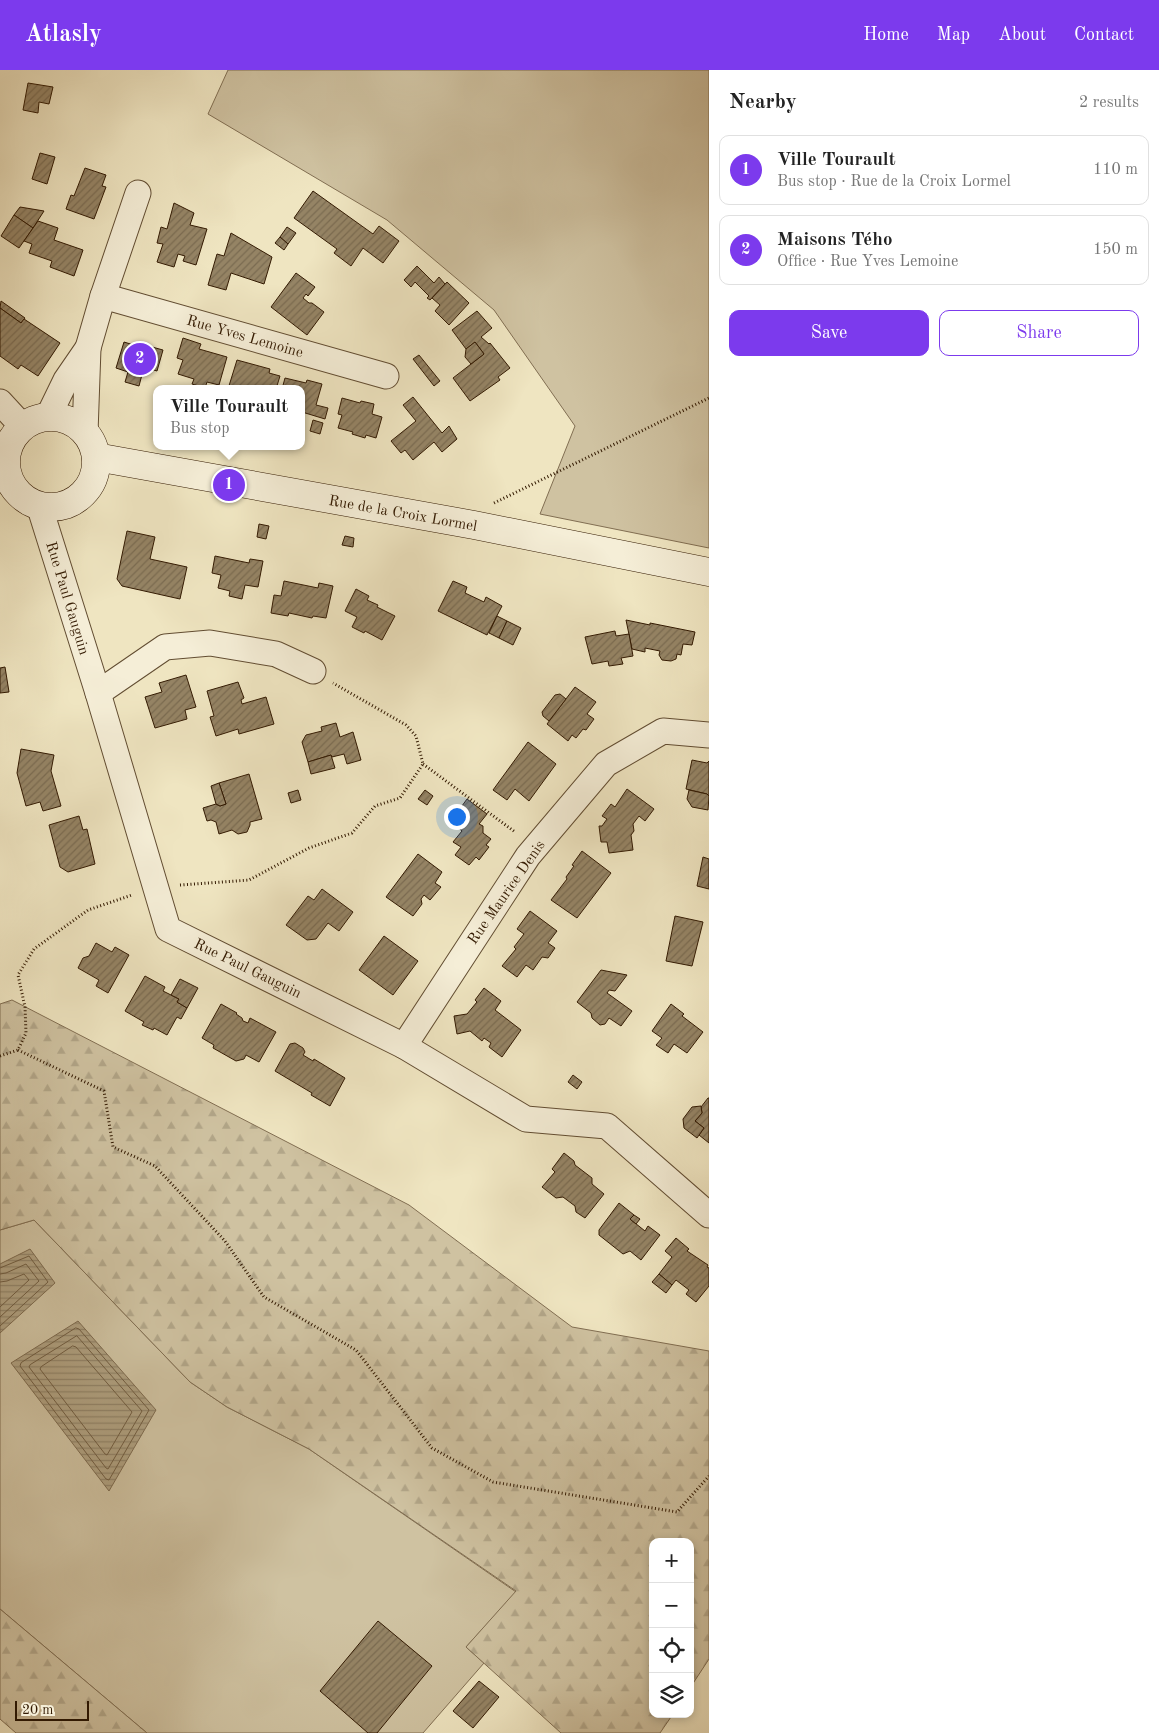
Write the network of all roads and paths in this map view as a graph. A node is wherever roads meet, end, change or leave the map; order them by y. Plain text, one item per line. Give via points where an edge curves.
1 (138, 192) dead end
2 (103, 296) junction
3 (88, 348) junction
4 (386, 376) dead end
5 (709, 398) edge
6 (0, 402) edge
7 (48, 417) junction
8 (23, 427) junction
9 (85, 433) junction
10 (96, 457) junction
11 (4, 476) edge
12 (39, 505) junction
13 (474, 525) junction
14 (709, 572) edge
15 (313, 671) joint
16 (98, 693) junction
17 (709, 735) edge
18 (423, 764) junction
19 (535, 847) junction
20 (155, 887) junction
21 (404, 1046) junction
22 (18, 1050) junction
23 (0, 1056) edge
24 (709, 1215) edge
25 (709, 1476) edge

1 - 2 street
2 - 3 street
2 - 4 street, Rue Yves Lemoine
3 - 7 street via 66,380
3 - 9 street
5 - 13 path via 496,501
6 - 8 street
7 - 8 street
7 - 9 street via 62,418
8 - 11 street via 7,449
9 - 10 street
10 - 12 street via 95,472 80,496 67,504
10 - 13 street, Rue de la Croix Lormel
11 - 12 street via 25,499
12 - 16 street, Rue Paul Gauguin
13 - 14 street, Rue de la Croix Lormel
15 - 16 street via 276,654 210,644 165,647
15 - 18 path via 406,725 416,736
16 - 20 street, Rue Paul Gauguin
17 - 19 street, Rue Maurice Denis via 663,731 606,764
18 - 19 path
18 - 20 path via 400,798 376,806 352,833 309,848 249,880
19 - 21 street, Rue Maurice Denis
20 - 21 street, Rue Paul Gauguin via 168,929
20 - 22 path via 88,910 34,949 18,974 25,1006 26,1033
21 - 24 street, Rue Paul Gauguin via 526,1119 607,1126
22 - 23 path
22 - 25 path via 104,1091 113,1147 155,1166 225,1241 264,1297 356,1350 432,1448 493,1482 677,1512

